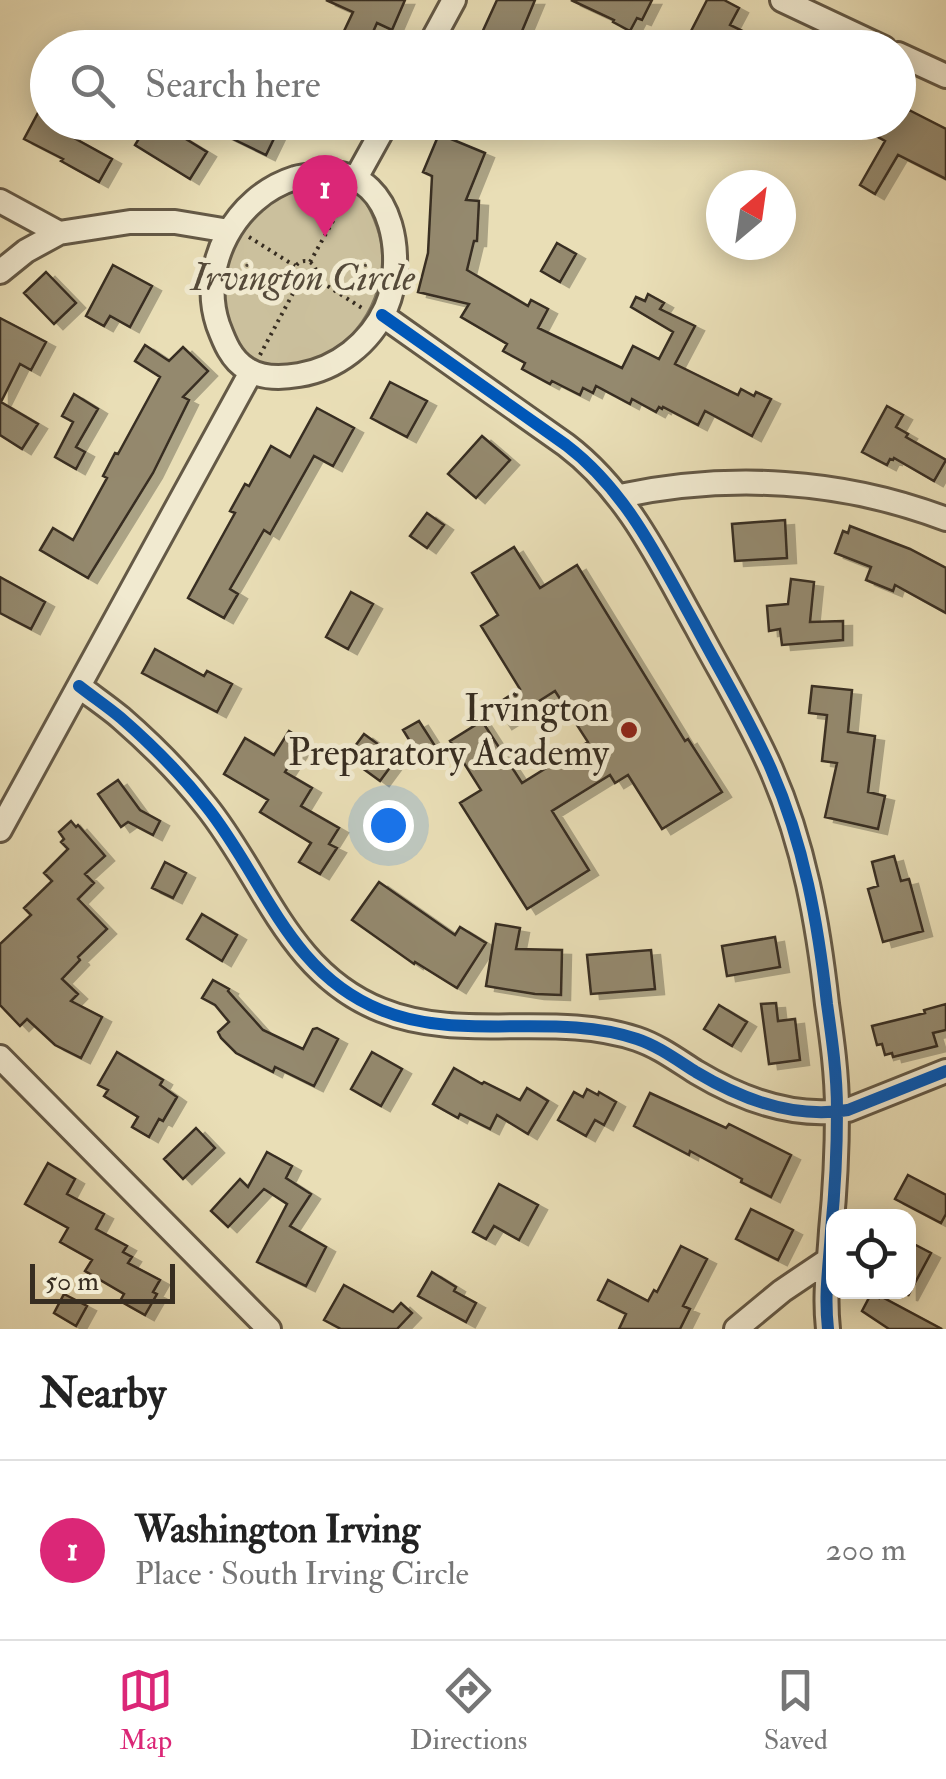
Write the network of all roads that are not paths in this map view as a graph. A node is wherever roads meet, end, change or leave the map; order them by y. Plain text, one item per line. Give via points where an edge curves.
1 (454, 0) edge
2 (782, 0) edge
3 (438, 30) edge
4 (846, 30) edge
5 (916, 62) edge
6 (946, 76) edge
7 (377, 140) edge
8 (354, 183) junction
9 (0, 201) edge
10 (235, 231) junction
11 (59, 233) junction
12 (0, 272) edge
13 (376, 314) junction
14 (253, 368) junction
15 (620, 496) junction
16 (946, 518) edge
17 (79, 686) junction
18 (0, 830) edge
19 (0, 1057) edge
20 (946, 1071) edge
21 (837, 1112) junction
22 (832, 1209) edge
23 (826, 1261) edge
24 (826, 1277) edge
25 (268, 1329) edge
26 (736, 1329) edge
27 (828, 1329) edge

1 - 3 street
2 - 4 street
5 - 6 street
7 - 8 street
8 - 10 street via 342,173 294,178 257,198
8 - 13 street via 372,190 394,244 394,281
9 - 11 street
10 - 11 street via 130,222
10 - 14 street via 216,265 216,319 236,360
11 - 12 street
13 - 14 street via 359,345 320,370 284,377
13 - 15 street via 566,445
14 - 17 street
15 - 16 street via 772,482 861,493
15 - 21 street via 752,728 792,824 818,926
17 - 18 street
17 - 21 street via 161,754 234,844 304,954 360,1000 428,1023 582,1026 616,1033 761,1102
19 - 25 street
20 - 21 street
21 - 22 street
23 - 26 street
24 - 27 street

